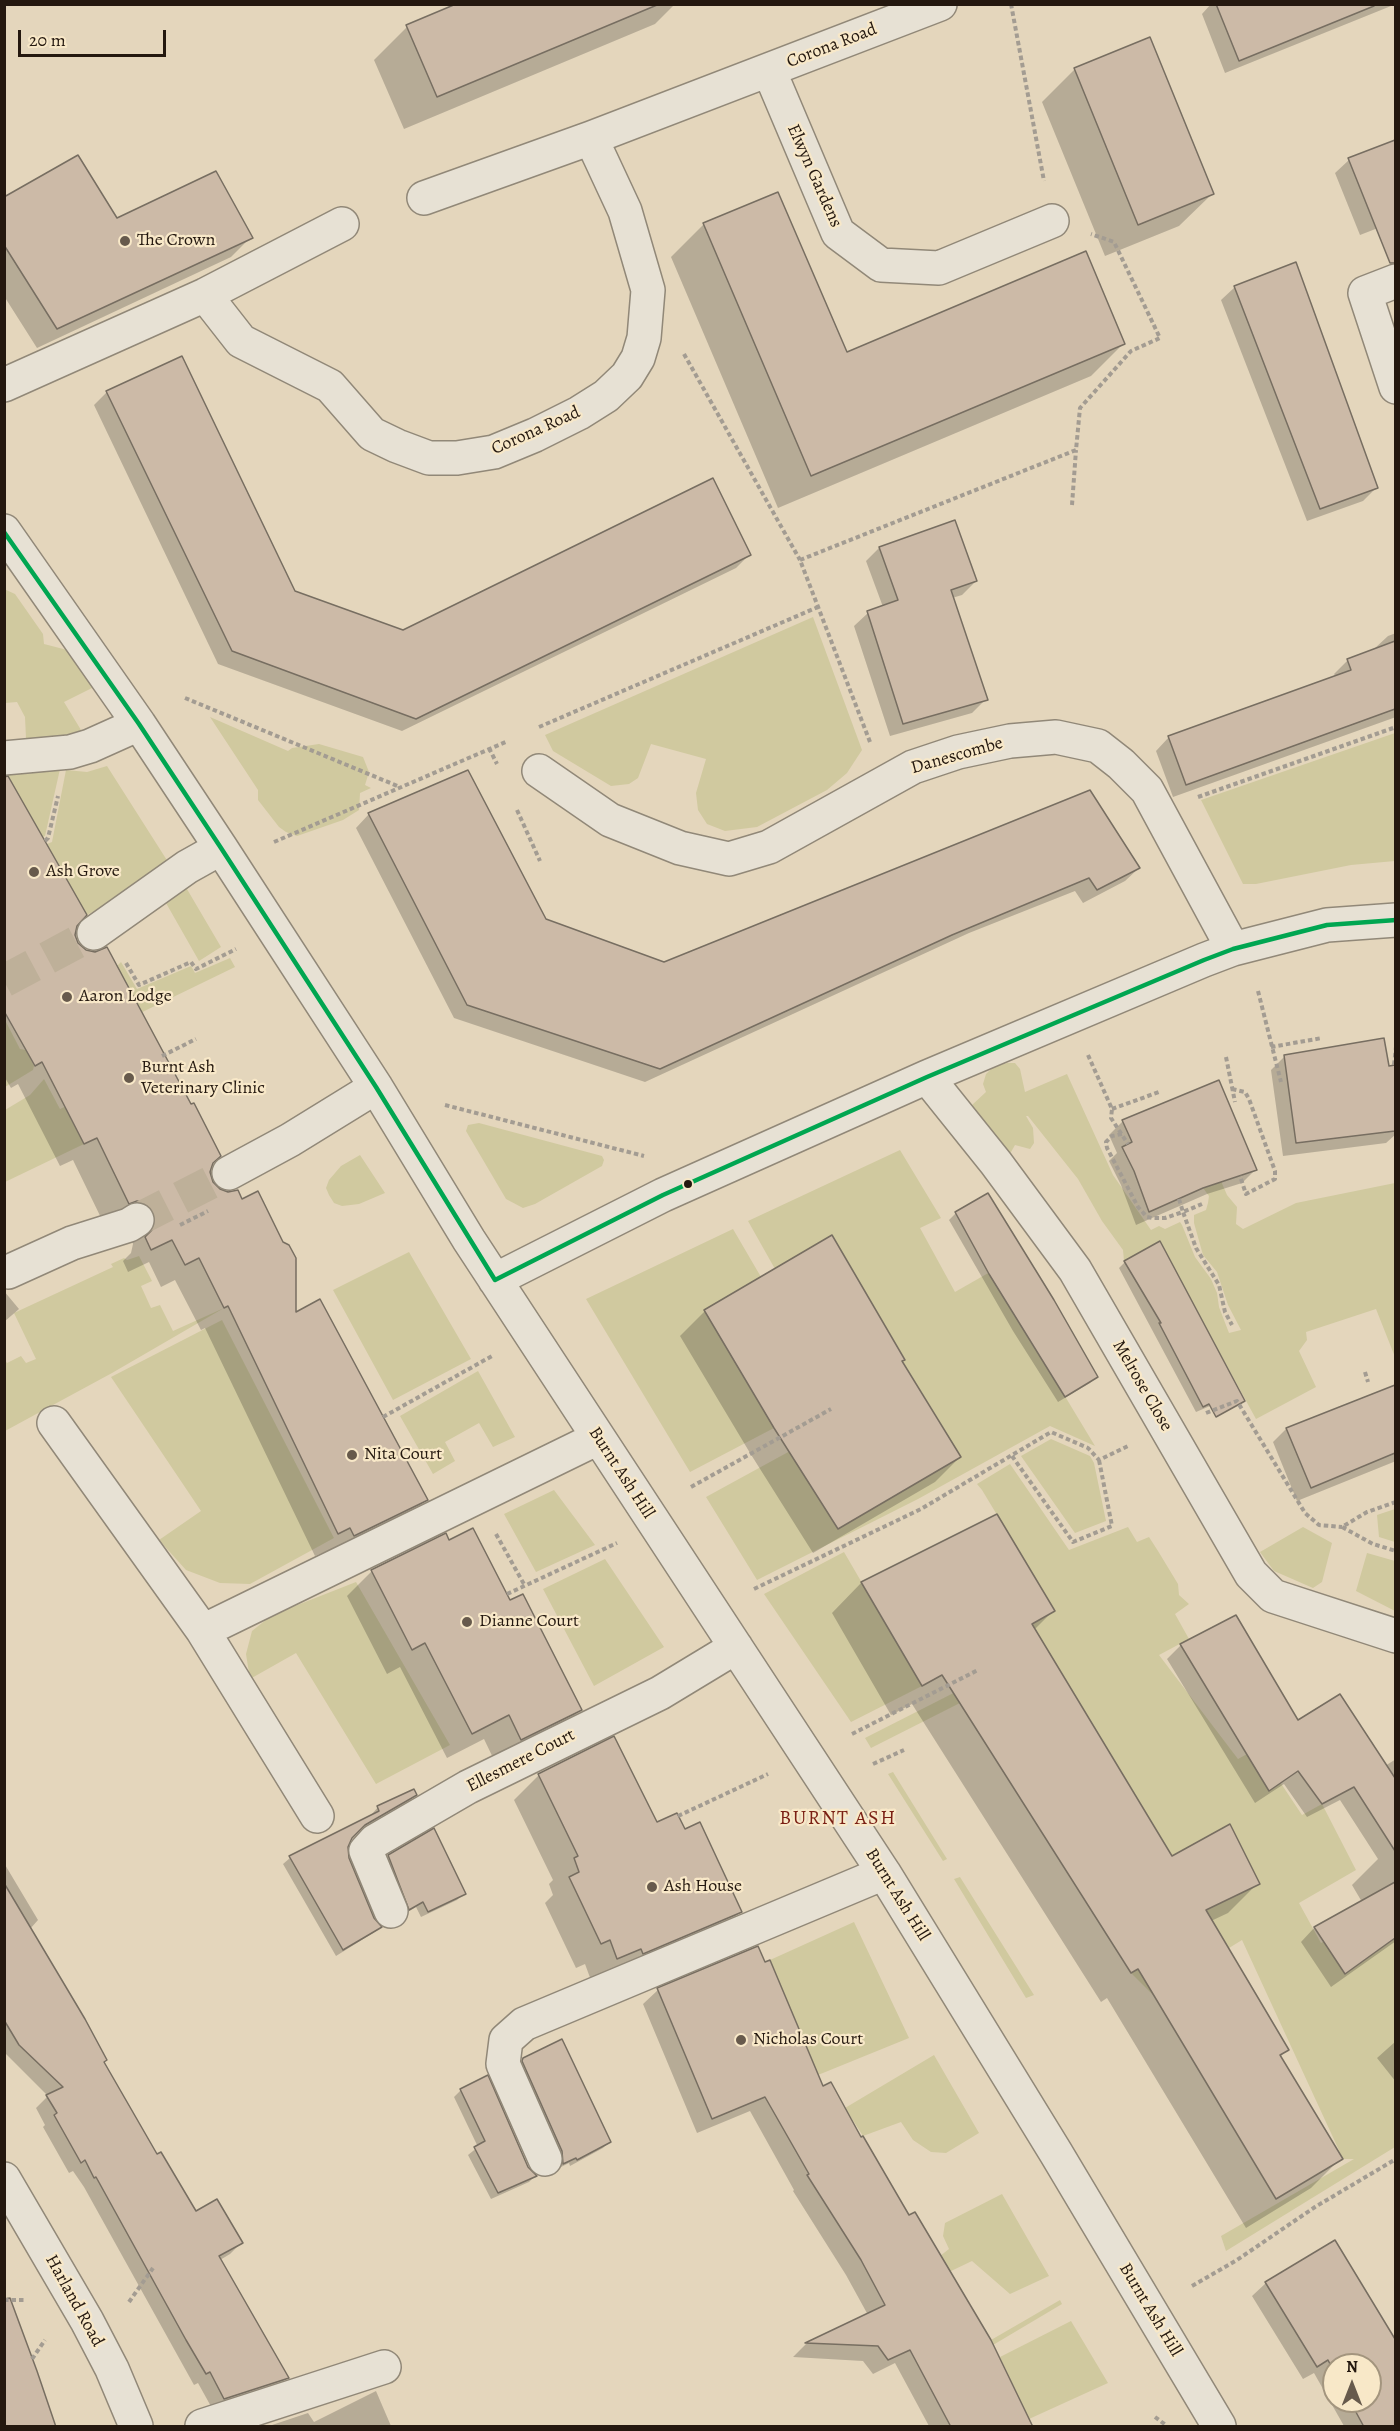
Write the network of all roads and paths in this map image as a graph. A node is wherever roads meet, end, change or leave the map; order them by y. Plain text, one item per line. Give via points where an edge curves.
1 (940, 4) edge
2 (1011, 4) edge
3 (769, 70) junction
4 (591, 138) junction
5 (424, 198) dead end
6 (1052, 221) junction
7 (342, 224) dead end
8 (1395, 281) edge
9 (205, 295) junction
10 (683, 352) dead end
11 (4, 385) edge
12 (1395, 387) edge
13 (1076, 450) junction
14 (1072, 506) dead end
15 (4, 531) edge
16 (800, 560) junction
17 (16, 570) edge
18 (818, 607) junction
19 (185, 698) dead end
20 (139, 724) junction
21 (1395, 727) edge
22 (533, 730) dead end
23 (511, 740) dead end
24 (4, 758) edge
25 (539, 771) dead end
26 (885, 781) junction
27 (60, 786) dead end
28 (400, 787) junction
29 (1190, 800) dead end
30 (45, 841) dead end
31 (274, 842) dead end
32 (221, 848) junction
33 (1395, 920) edge
34 (99, 929) joint
35 (238, 948) dead end
36 (1233, 949) junction
37 (1258, 991) dead end
38 (1322, 1038) dead end
39 (196, 1039) dead end
40 (1271, 1047) junction
41 (1395, 1047) edge
42 (1088, 1054) dead end
43 (162, 1056) dead end
44 (1226, 1057) dead end
45 (1394, 1065) dead end
46 (927, 1077) junction
47 (1281, 1082) dead end
48 (376, 1087) junction
49 (1232, 1089) junction
50 (1158, 1092) dead end
51 (1235, 1102) dead end
52 (445, 1105) dead end
53 (1112, 1109) junction
54 (1122, 1134) junction
55 (1128, 1144) dead end
56 (644, 1156) dead end
57 (229, 1173) tunnel mouth
58 (1240, 1176) dead end
59 (1179, 1199) dead end
60 (1202, 1204) dead end
61 (1183, 1212) junction
62 (137, 1220) tunnel mouth
63 (8, 1272) dead end
64 (495, 1280) junction
65 (1232, 1325) dead end
66 (501, 1351) dead end
67 (1365, 1372) dead end
68 (1368, 1382) dead end
69 (831, 1409) dead end
70 (383, 1417) dead end
71 (54, 1423) dead end
72 (1166, 1428) junction
73 (598, 1438) junction
74 (1012, 1456) junction
75 (1099, 1460) junction
76 (691, 1487) dead end
77 (475, 1497) junction
78 (1395, 1502) edge
79 (1342, 1527) junction
80 (620, 1542) dead end
81 (1395, 1551) edge
82 (525, 1586) junction
83 (754, 1589) dead end
84 (507, 1594) dead end
85 (203, 1631) junction
86 (1395, 1636) edge
87 (736, 1647) junction
88 (978, 1670) dead end
89 (852, 1734) dead end
90 (904, 1750) dead end
91 (873, 1764) dead end
92 (772, 1773) dead end
93 (317, 1816) dead end
94 (678, 1816) dead end
95 (884, 1873) junction
96 (391, 1911) dead end
97 (545, 2159) dead end
98 (1395, 2159) edge
99 (4, 2179) edge
100 (153, 2268) dead end
101 (1192, 2286) dead end
102 (4, 2300) edge
103 (29, 2300) dead end
104 (129, 2302) dead end
105 (45, 2340) dead end
106 (32, 2360) dead end
107 (384, 2367) dead end
108 (1155, 2417) dead end
109 (136, 2427) edge
110 (202, 2427) edge
111 (1167, 2427) edge
112 (1219, 2427) edge

1 - 3 street, Corona Road
2 - 6 path
3 - 4 street, Corona Road
3 - 6 street, Elwyn Gardens via 838,233 881,265 939,267
4 - 5 street, Corona Road
4 - 9 street, Corona Road via 625,211 648,290 644,338 638,358 627,376 606,396 579,413 494,452 429,458 372,434 330,386 241,341
6 - 13 path via 1114,242 1160,338 1131,351 1080,408
7 - 9 street
8 - 12 street via 1365,293
9 - 11 street
10 - 16 path
13 - 14 path
13 - 16 path
15 - 17 street, Burnt Ash Hill
16 - 18 path
17 - 20 street, Burnt Ash Hill
18 - 22 path
18 - 26 path
19 - 28 path
20 - 24 street via 70,752
20 - 32 street, Burnt Ash Hill
21 - 29 path
23 - 28 path
25 - 26 street, Danescombe via 610,820 680,848 729,859 769,847
26 - 36 street, Danescombe via 913,766 1010,741 1056,737 1098,746 1147,790
27 - 30 path
28 - 31 path
32 - 34 street
32 - 48 street, Burnt Ash Hill
33 - 36 street via 1327,925
34 - 35 path via 139,986 191,962 196,969
36 - 46 street
37 - 40 path
38 - 40 path
39 - 43 path
40 - 47 path
41 - 45 path
42 - 53 path
44 - 49 path
46 - 64 street via 663,1195
46 - 72 street, Melrose Close via 1075,1270
48 - 57 street
48 - 64 street, Burnt Ash Hill
49 - 51 path
49 - 58 path via 1245,1092 1249,1099 1275,1171 1275,1179 1246,1194
50 - 53 path
52 - 56 path
53 - 54 path via 1111,1118
54 - 55 path
54 - 61 path via 1112,1136 1106,1142 1107,1148 1138,1207 1152,1218
59 - 61 path
60 - 61 path
61 - 65 path via 1196,1248 1219,1285
62 - 63 street
64 - 73 street, Burnt Ash Hill
66 - 70 path
67 - 68 path
69 - 76 path
71 - 85 street
72 - 75 path
72 - 79 path via 1237,1401 1305,1513 1318,1525
72 - 86 street, Melrose Close via 1236,1551 1251,1574 1273,1596
73 - 77 street
73 - 87 street, Burnt Ash Hill
74 - 75 path via 1051,1432 1088,1448
74 - 75 path via 1073,1542 1112,1526
74 - 83 path via 921,1509
77 - 82 path
77 - 85 street
78 - 79 path
79 - 81 path
80 - 82 path
82 - 84 path
85 - 93 street
87 - 95 street, Burnt Ash Hill
87 - 96 street, Ellesmere Court via 660,1693 468,1787 375,1841 366,1851
88 - 89 path
90 - 91 path
92 - 94 path
95 - 97 street via 524,2024 506,2040 503,2064
95 - 112 street, Burnt Ash Hill
98 - 101 path
99 - 109 street, Harland Road via 87,2321
100 - 104 path
102 - 103 path
105 - 106 path
107 - 110 street
108 - 111 path

